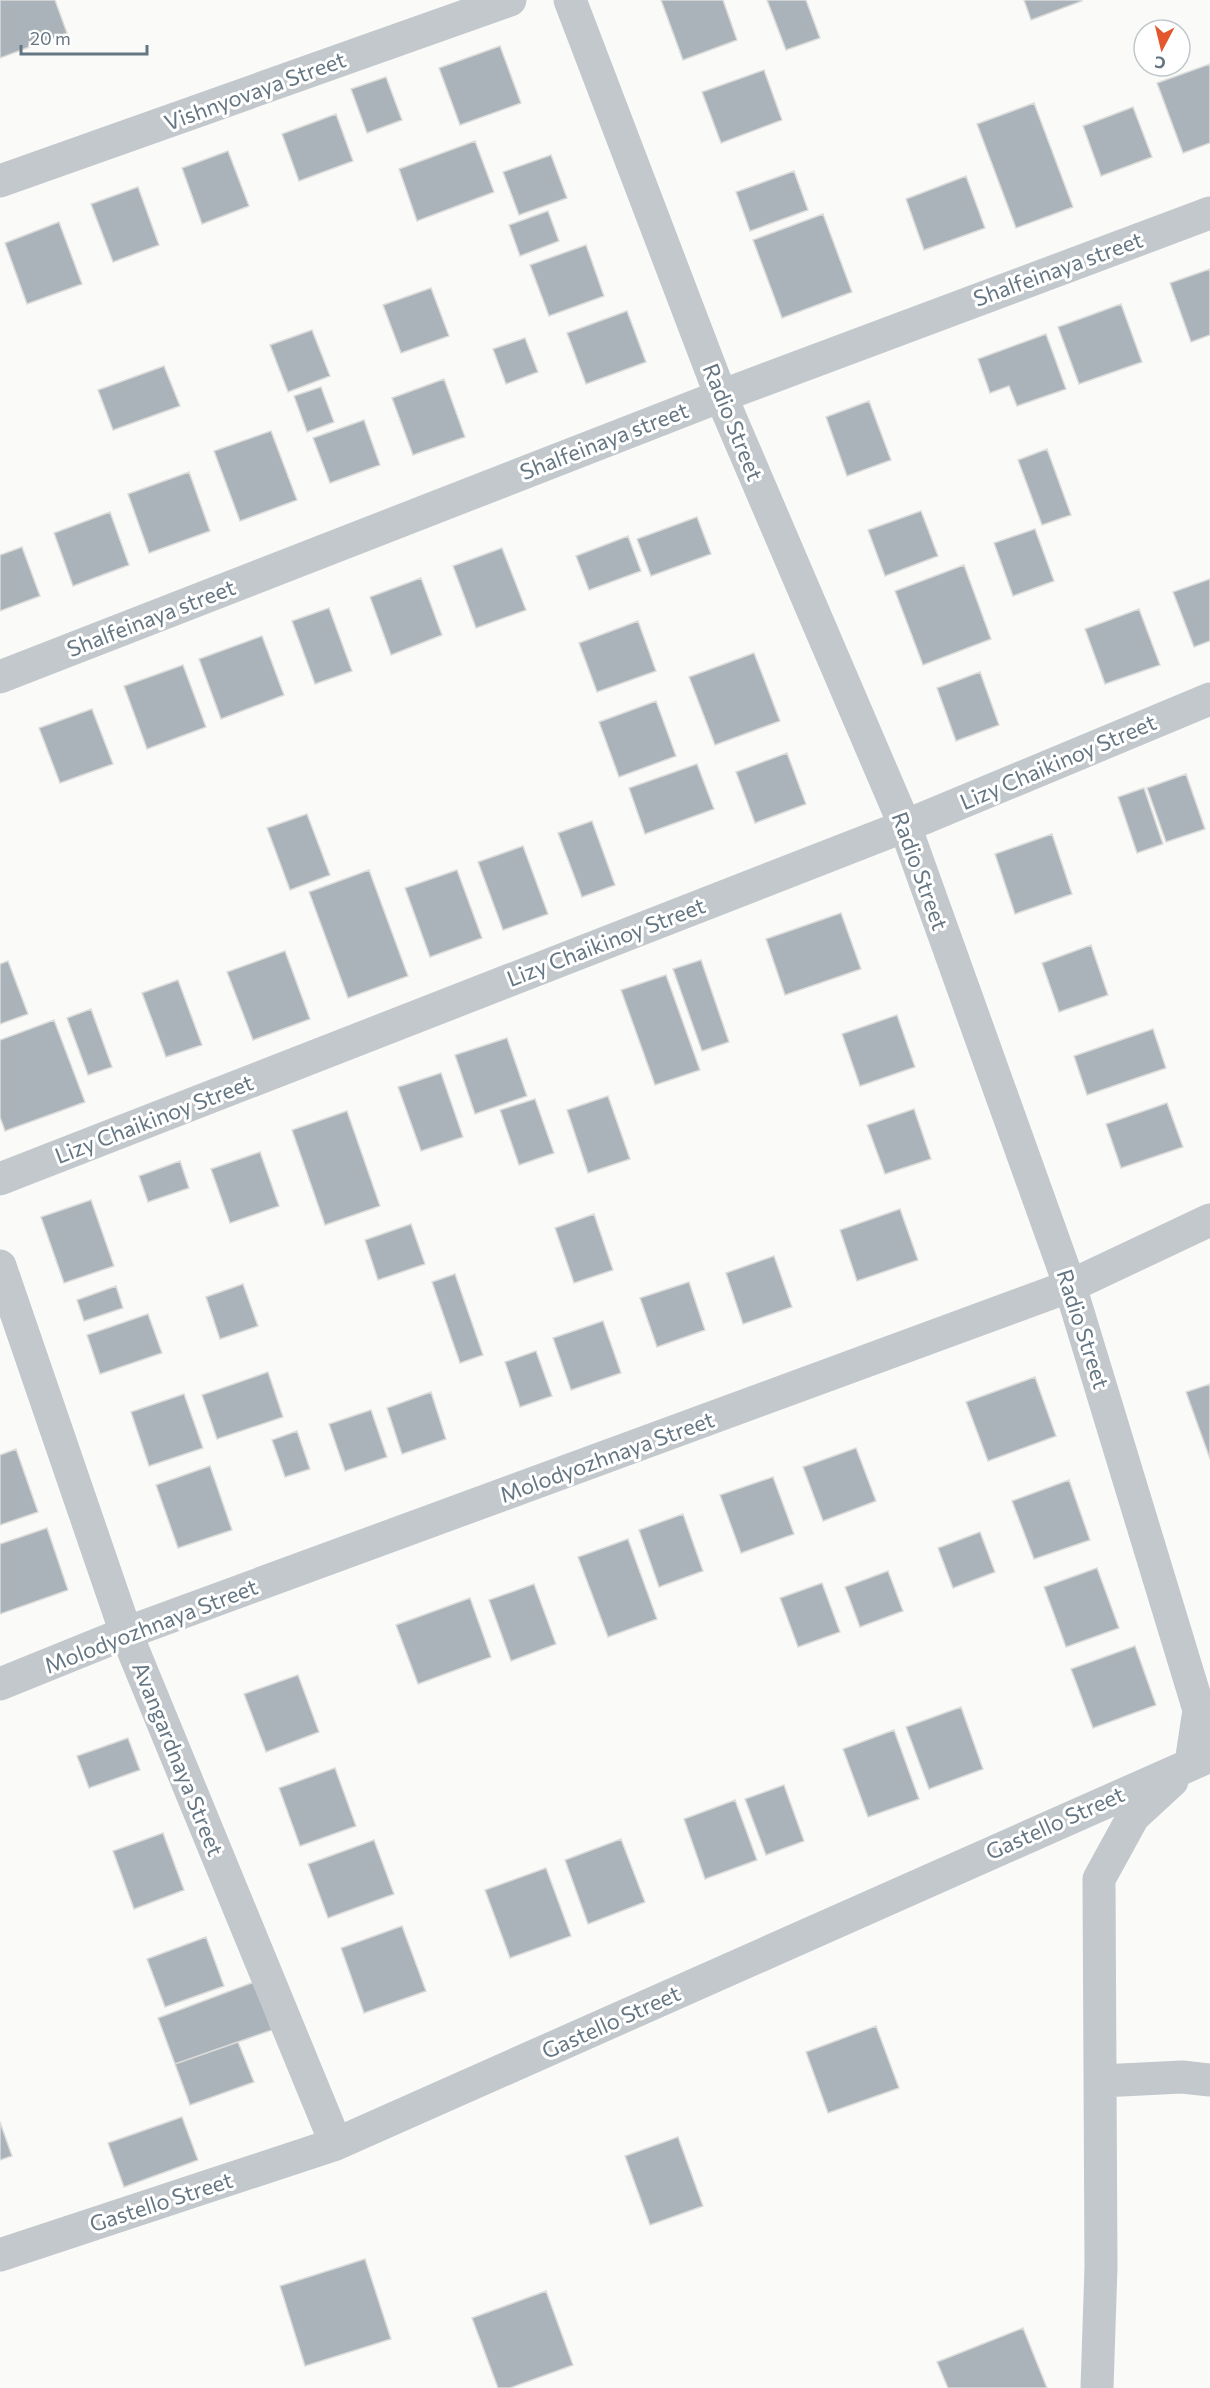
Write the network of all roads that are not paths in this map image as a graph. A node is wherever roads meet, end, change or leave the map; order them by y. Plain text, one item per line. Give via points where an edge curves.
1 (510, 0) edge
2 (570, 0) edge
3 (0, 181) edge
4 (1210, 213) edge
5 (721, 396) junction
6 (0, 677) edge
7 (1210, 699) edge
8 (905, 826) junction
9 (0, 1179) edge
10 (1210, 1220) edge
11 (0, 1266) edge
12 (1070, 1286) junction
13 (126, 1633) junction
14 (0, 1684) edge
15 (1200, 1759) edge
16 (1210, 2080) edge
17 (1101, 2081) junction
18 (336, 2144) junction
19 (0, 2255) edge
20 (1097, 2388) edge

1 - 3 street, Vishnyovaya Street
2 - 5 street, Radio Street
4 - 5 street, Shalfeinaya street
5 - 6 street, Shalfeinaya street
5 - 8 street, Radio Street
7 - 8 street, Lizy Chaikinoy Street
8 - 9 street, Lizy Chaikinoy Street
8 - 12 street, Radio Street
10 - 12 street, Molodyozhnaya Street
11 - 13 street, Avangardnaya Street
12 - 13 street, Molodyozhnaya Street
12 - 15 street, Radio Street via 1199,1710
13 - 14 street, Molodyozhnaya Street
13 - 18 street, Avangardnaya Street
15 - 17 street via 1132,1817 1099,1879
15 - 18 street, Gastello Street
16 - 17 street via 1182,2077
17 - 20 street
18 - 19 street, Gastello Street

